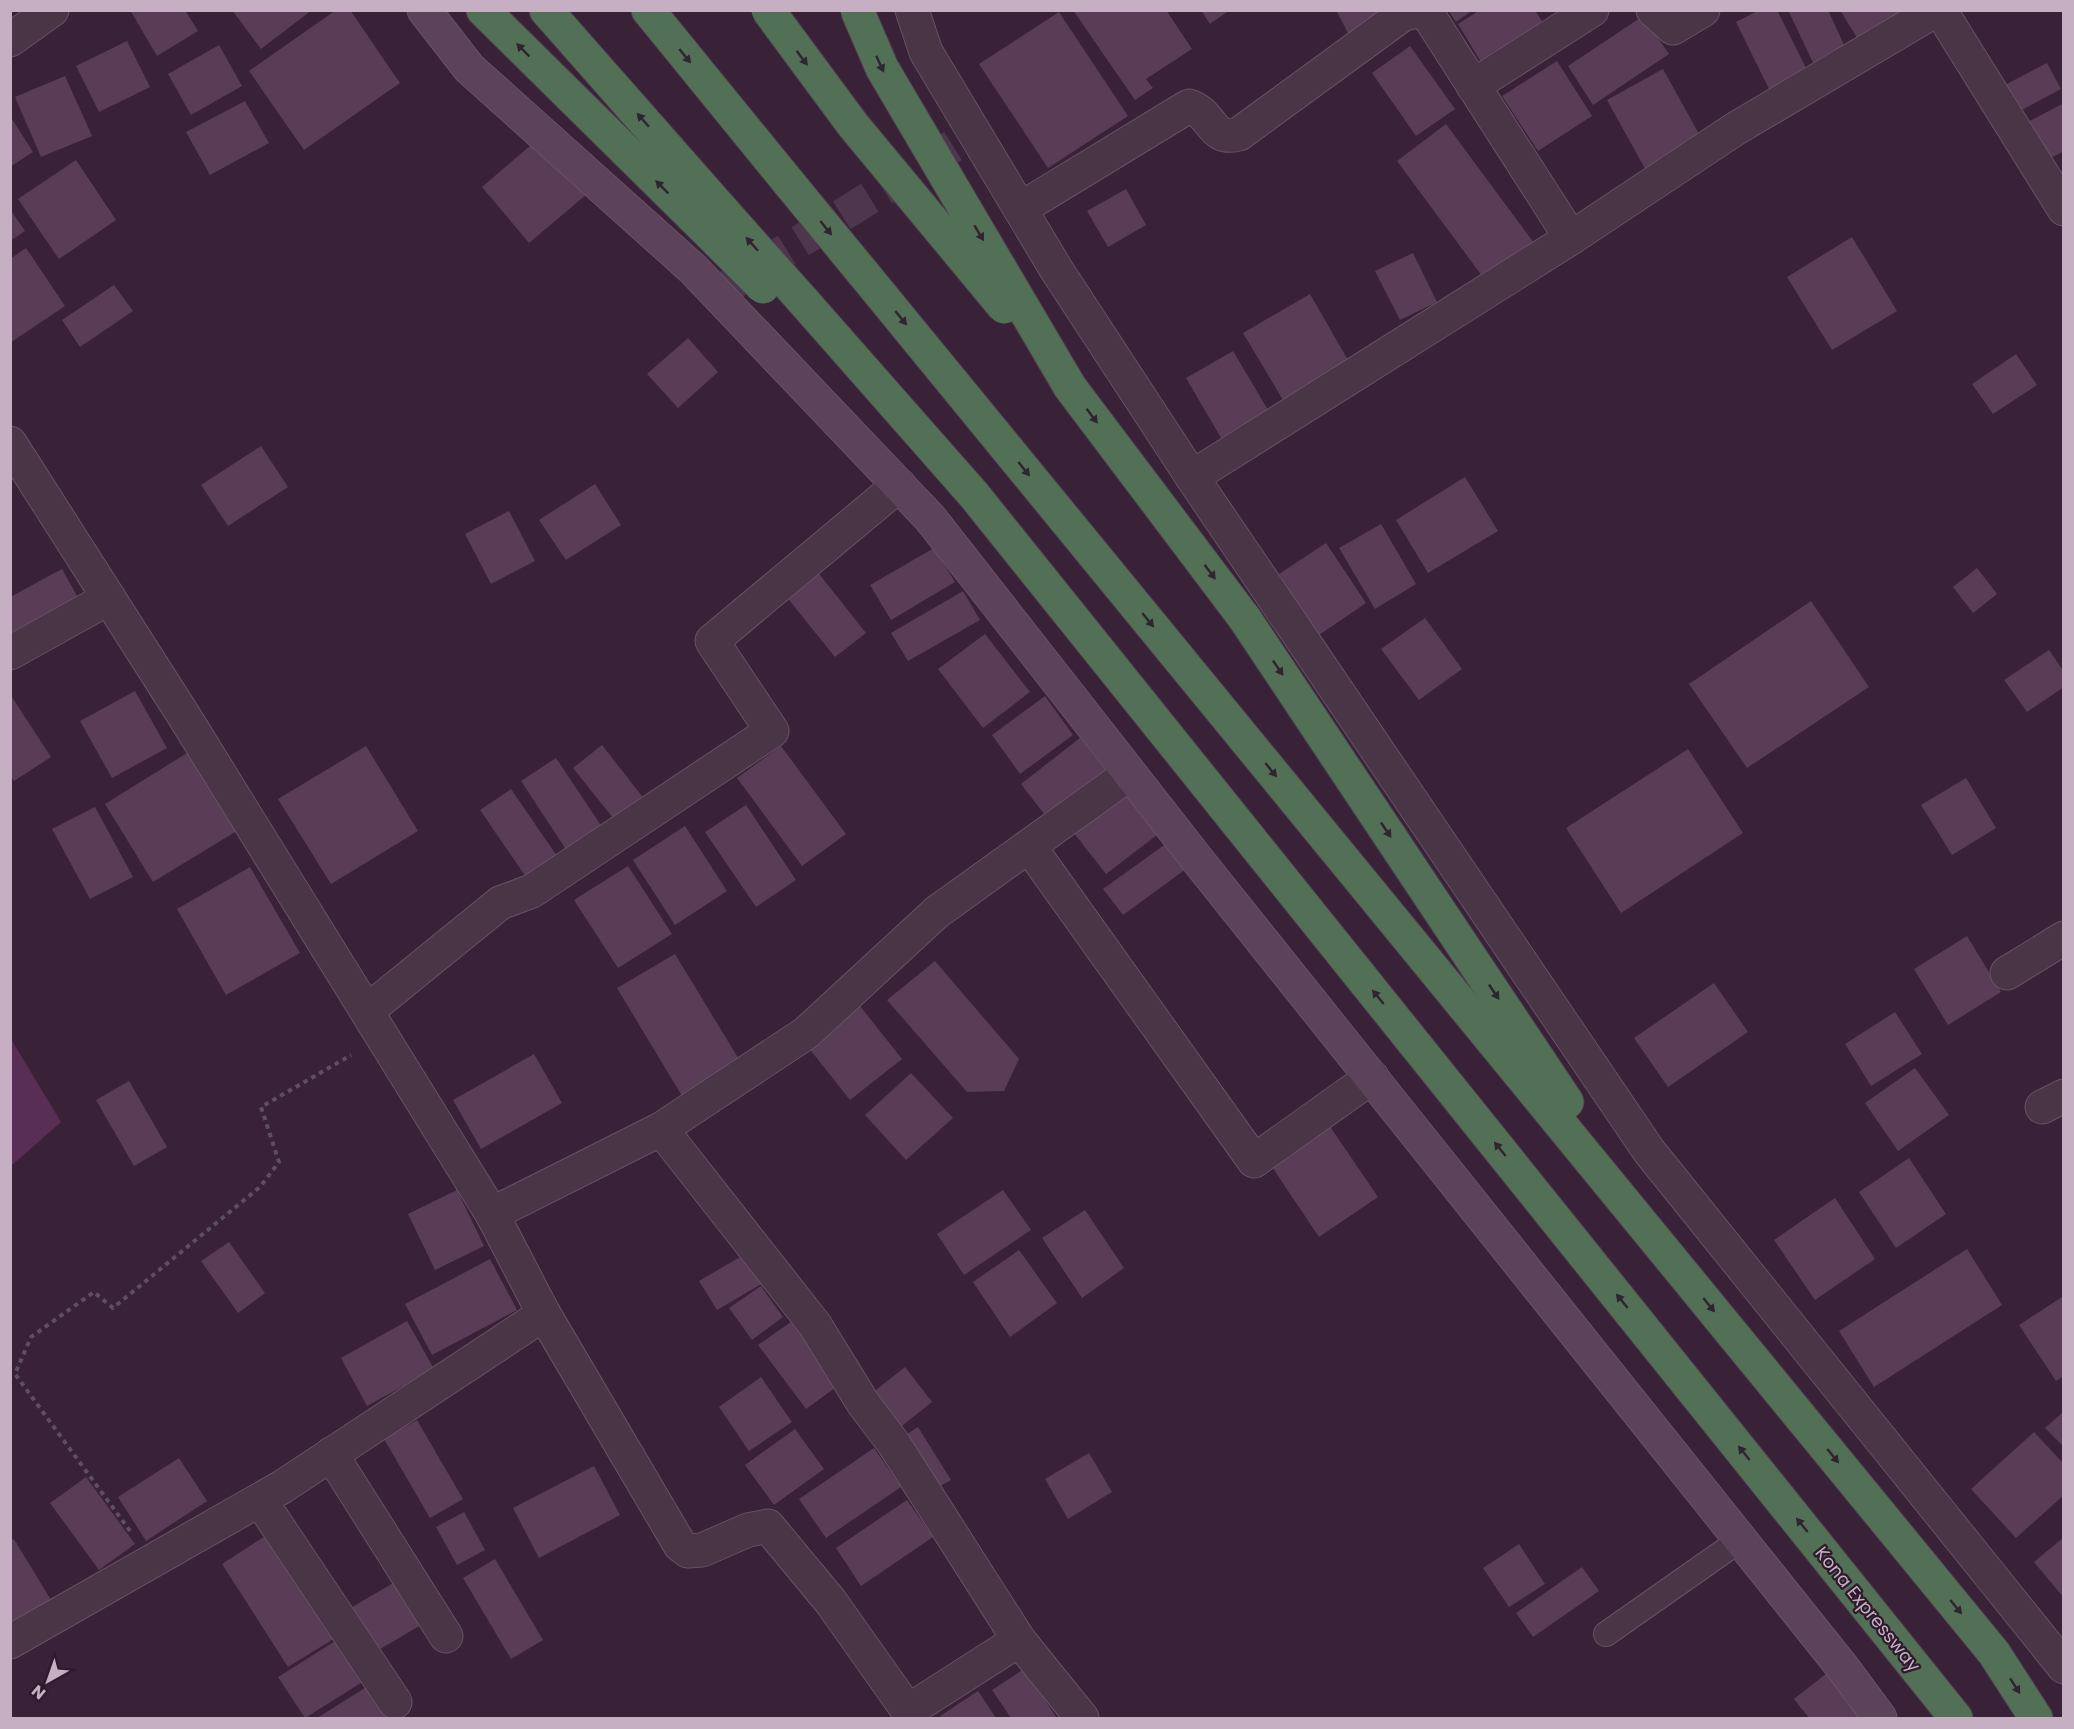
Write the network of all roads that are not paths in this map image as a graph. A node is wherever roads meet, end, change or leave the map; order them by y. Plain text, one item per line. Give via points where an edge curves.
1 (52, 10) edge
2 (424, 10) edge
3 (483, 10) edge
4 (546, 10) edge
5 (648, 10) edge
6 (768, 10) edge
7 (857, 10) edge
8 (912, 10) edge
9 (1419, 10) edge
10 (1592, 10) edge
11 (1653, 10) edge
12 (1703, 10) edge
13 (1938, 10) edge
14 (10, 40) edge
15 (1473, 86) junction
16 (1020, 209) junction
17 (2064, 209) edge
18 (713, 220) junction
19 (1571, 238) junction
20 (1070, 387) junction
21 (10, 443) edge
22 (1192, 477) junction
23 (899, 485) junction
24 (109, 598) junction
25 (10, 653) edge
26 (1129, 774) junction
27 (1029, 846) junction
28 (2064, 938) edge
29 (2007, 973) dead end
30 (375, 1024) junction
31 (1372, 1077) junction
32 (661, 1130) junction
33 (492, 1214) junction
34 (1672, 1260) junction
35 (544, 1314) junction
36 (331, 1454) junction
37 (260, 1500) junction
38 (1740, 1540) junction
39 (1606, 1635) dead end
40 (446, 1636) dead end
41 (1019, 1640) junction
42 (10, 1642) edge
43 (2064, 1666) edge
44 (395, 1702) dead end
45 (902, 1715) edge
46 (1082, 1719) edge
47 (1880, 1719) edge
48 (1956, 1719) edge
49 (2036, 1719) edge

1 - 14 street
2 - 23 street via 469,68 693,269
18 -> 3 highway
18 -> 4 highway
5 -> 34 highway, bridge
6 -> 20 highway, bridge via 853,125
7 -> 20 highway, bridge via 882,68
8 - 16 street via 926,52
9 - 15 street via 1430,18
9 - 16 street via 1402,15 1239,134 1221,135 1198,108 1190,106
10 - 15 street
11 - 12 street via 1672,27
13 - 17 street
13 - 19 street via 1736,129
15 - 19 street
16 - 22 street
48 -> 18 highway, Kona Expressway, bridge via 975,495
19 - 22 street
20 -> 34 highway, bridge via 1245,619
21 - 24 street
22 - 43 street via 1649,1151
23 - 26 street via 930,518
23 - 30 street via 712,641 772,731 532,891 500,903
24 - 25 street
24 - 30 street
26 - 27 street
26 - 31 street
27 - 31 street via 1254,1161
27 - 32 street via 937,912 806,1033
28 - 29 street
30 - 33 street
31 - 38 street
32 - 33 street
32 - 41 street via 815,1325
33 - 35 street
34 -> 49 highway via 1994,1653
35 - 36 street
35 - 45 street via 680,1545 688,1551 702,1550 748,1530 768,1526 831,1602
36 - 37 street
36 - 40 street
37 - 42 street
37 - 44 street
38 - 39 lane
38 - 47 street
41 - 45 street
41 - 46 street

